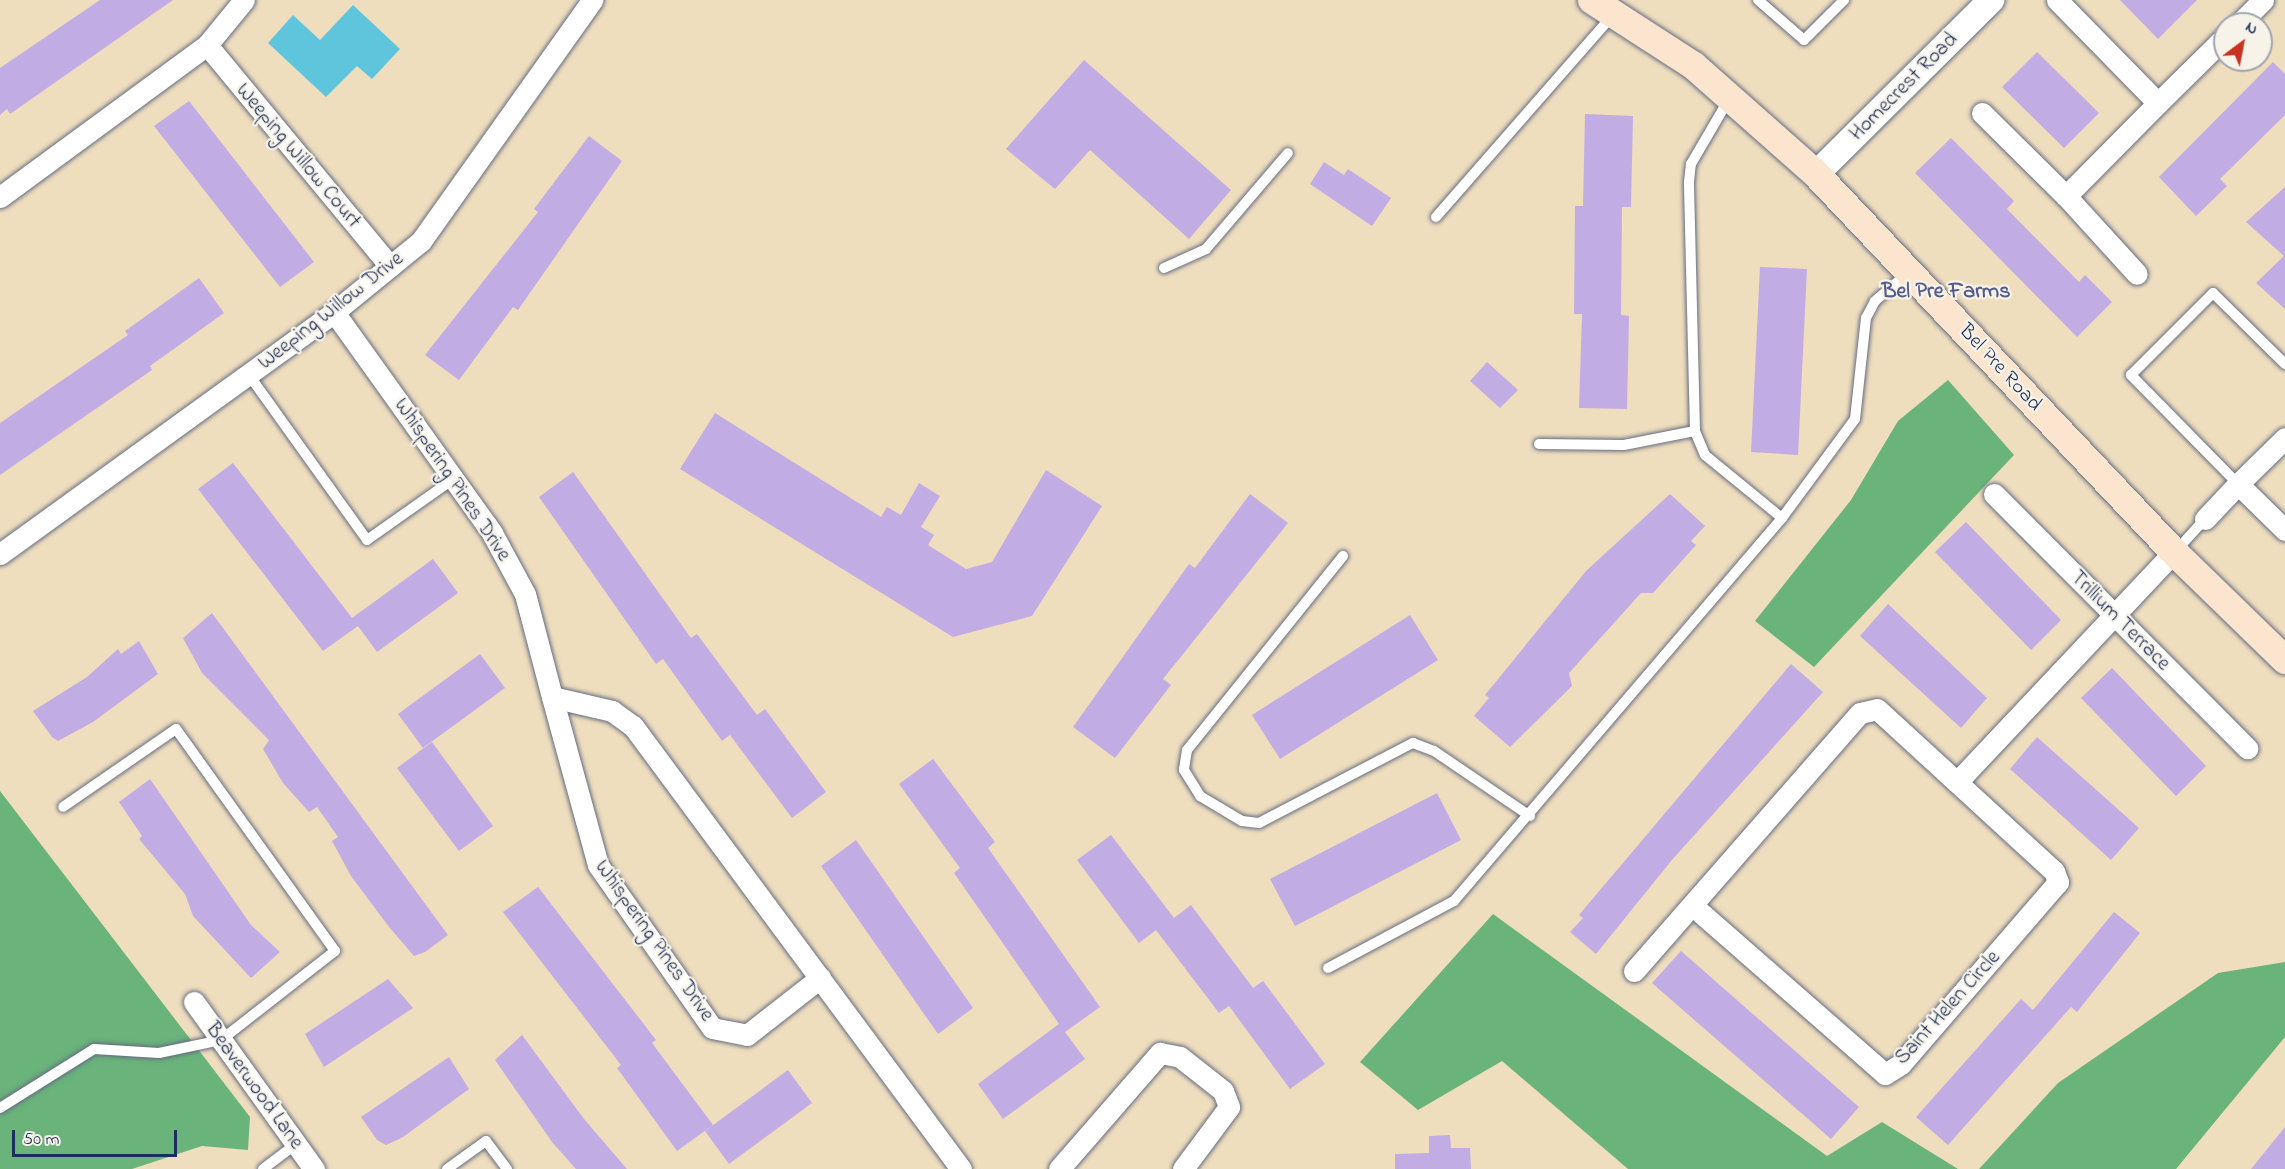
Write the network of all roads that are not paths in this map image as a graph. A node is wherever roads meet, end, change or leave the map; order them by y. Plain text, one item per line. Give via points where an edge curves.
1 (244, 0) edge
2 (592, 0) edge
3 (1758, 0) edge
4 (1844, 0) edge
5 (1992, 0) edge
6 (2057, 0) edge
7 (2263, 0) edge
8 (1603, 7) edge
9 (2251, 12) edge
10 (207, 45) junction
11 (2213, 49) edge
12 (1731, 96) junction
13 (2158, 103) junction
14 (1982, 113) dead end
15 (1287, 153) dead end
16 (1816, 174) junction
17 (2066, 196) junction
18 (0, 197) edge
19 (1436, 218) dead end
20 (390, 266) junction
21 (1164, 268) dead end
22 (1909, 272) junction
23 (2138, 274) dead end
24 (334, 312) junction
25 (2285, 364) edge
26 (249, 375) junction
27 (1695, 431) junction
28 (2285, 438) edge
29 (1539, 444) dead end
30 (455, 478) junction
31 (2238, 484) junction
32 (1994, 494) dead end
33 (1782, 518) junction
34 (2205, 519) joint
35 (2285, 530) edge
36 (2174, 552) junction
37 (0, 554) edge
38 (1343, 556) dead end
39 (2112, 613) junction
40 (2285, 660) edge
41 (552, 697) junction
42 (2247, 748) dead end
43 (1957, 782) junction
44 (63, 807) dead end
45 (1530, 816) junction
46 (1694, 907) junction
47 (1328, 968) dead end
48 (1634, 971) dead end
49 (820, 978) junction
50 (194, 1002) dead end
51 (221, 1040) junction
52 (0, 1108) edge
53 (296, 1144) junction
54 (263, 1169) edge
55 (314, 1169) edge
56 (447, 1169) edge
57 (507, 1169) edge
58 (961, 1169) edge
59 (1059, 1169) edge
60 (1183, 1169) edge

1 - 10 street
2 - 20 street, Weeping Willow Drive via 421,241
3 - 4 lane via 1803,40
5 - 16 street, Homecrest Road
6 - 13 street
7 - 9 street
8 - 12 main road, Bel Pre Road
8 - 19 lane
10 - 18 street
10 - 20 street, Weeping Willow Court
11 - 13 street
12 - 16 main road, Bel Pre Road
12 - 27 lane via 1691,164 1689,182
13 - 17 street
14 - 17 street
15 - 21 lane via 1206,249
16 - 22 main road, Bel Pre Road
17 - 23 street
20 - 24 street, Weeping Willow Drive
22 - 33 lane via 1875,302 1866,318 1855,419
22 - 36 main road, Bel Pre Road
24 - 26 street, Weeping Willow Drive
24 - 30 street, Whispering Pines Drive
25 - 31 lane via 2213,293 2131,375
26 - 30 lane via 367,540
26 - 37 street, Weeping Willow Drive
27 - 29 lane via 1624,445
27 - 33 lane via 1705,455
28 - 31 street
30 - 41 street, Whispering Pines Drive via 525,594
31 - 34 street
31 - 35 street
32 - 39 street, Trillium Terrace
33 - 45 lane
34 - 36 lane
36 - 39 street
36 - 40 main road, Bel Pre Road
38 - 45 lane via 1187,750 1184,770 1200,796 1242,821 1259,823 1413,743 1434,751
39 - 42 street, Trillium Terrace
39 - 43 street
41 - 49 street via 612,711 633,726
41 - 49 street, Whispering Pines Drive via 598,865 712,1028 747,1035
43 - 46 street, Saint Helen Circle via 1877,709 1860,713
43 - 46 street, Saint Helen Circle via 2054,871 2058,882 1901,1064 1885,1074
44 - 51 lane via 176,729 335,951
45 - 47 lane via 1454,901
46 - 48 street, Saint Helen Circle
49 - 58 street
50 - 51 street, Beaverwood Lane
51 - 52 lane via 159,1053 93,1049
51 - 53 street, Beaverwood Lane
53 - 54 lane
53 - 55 street, Beaverwood Lane
56 - 57 lane via 486,1142
59 - 60 street via 1160,1053 1180,1057 1223,1091 1229,1107

